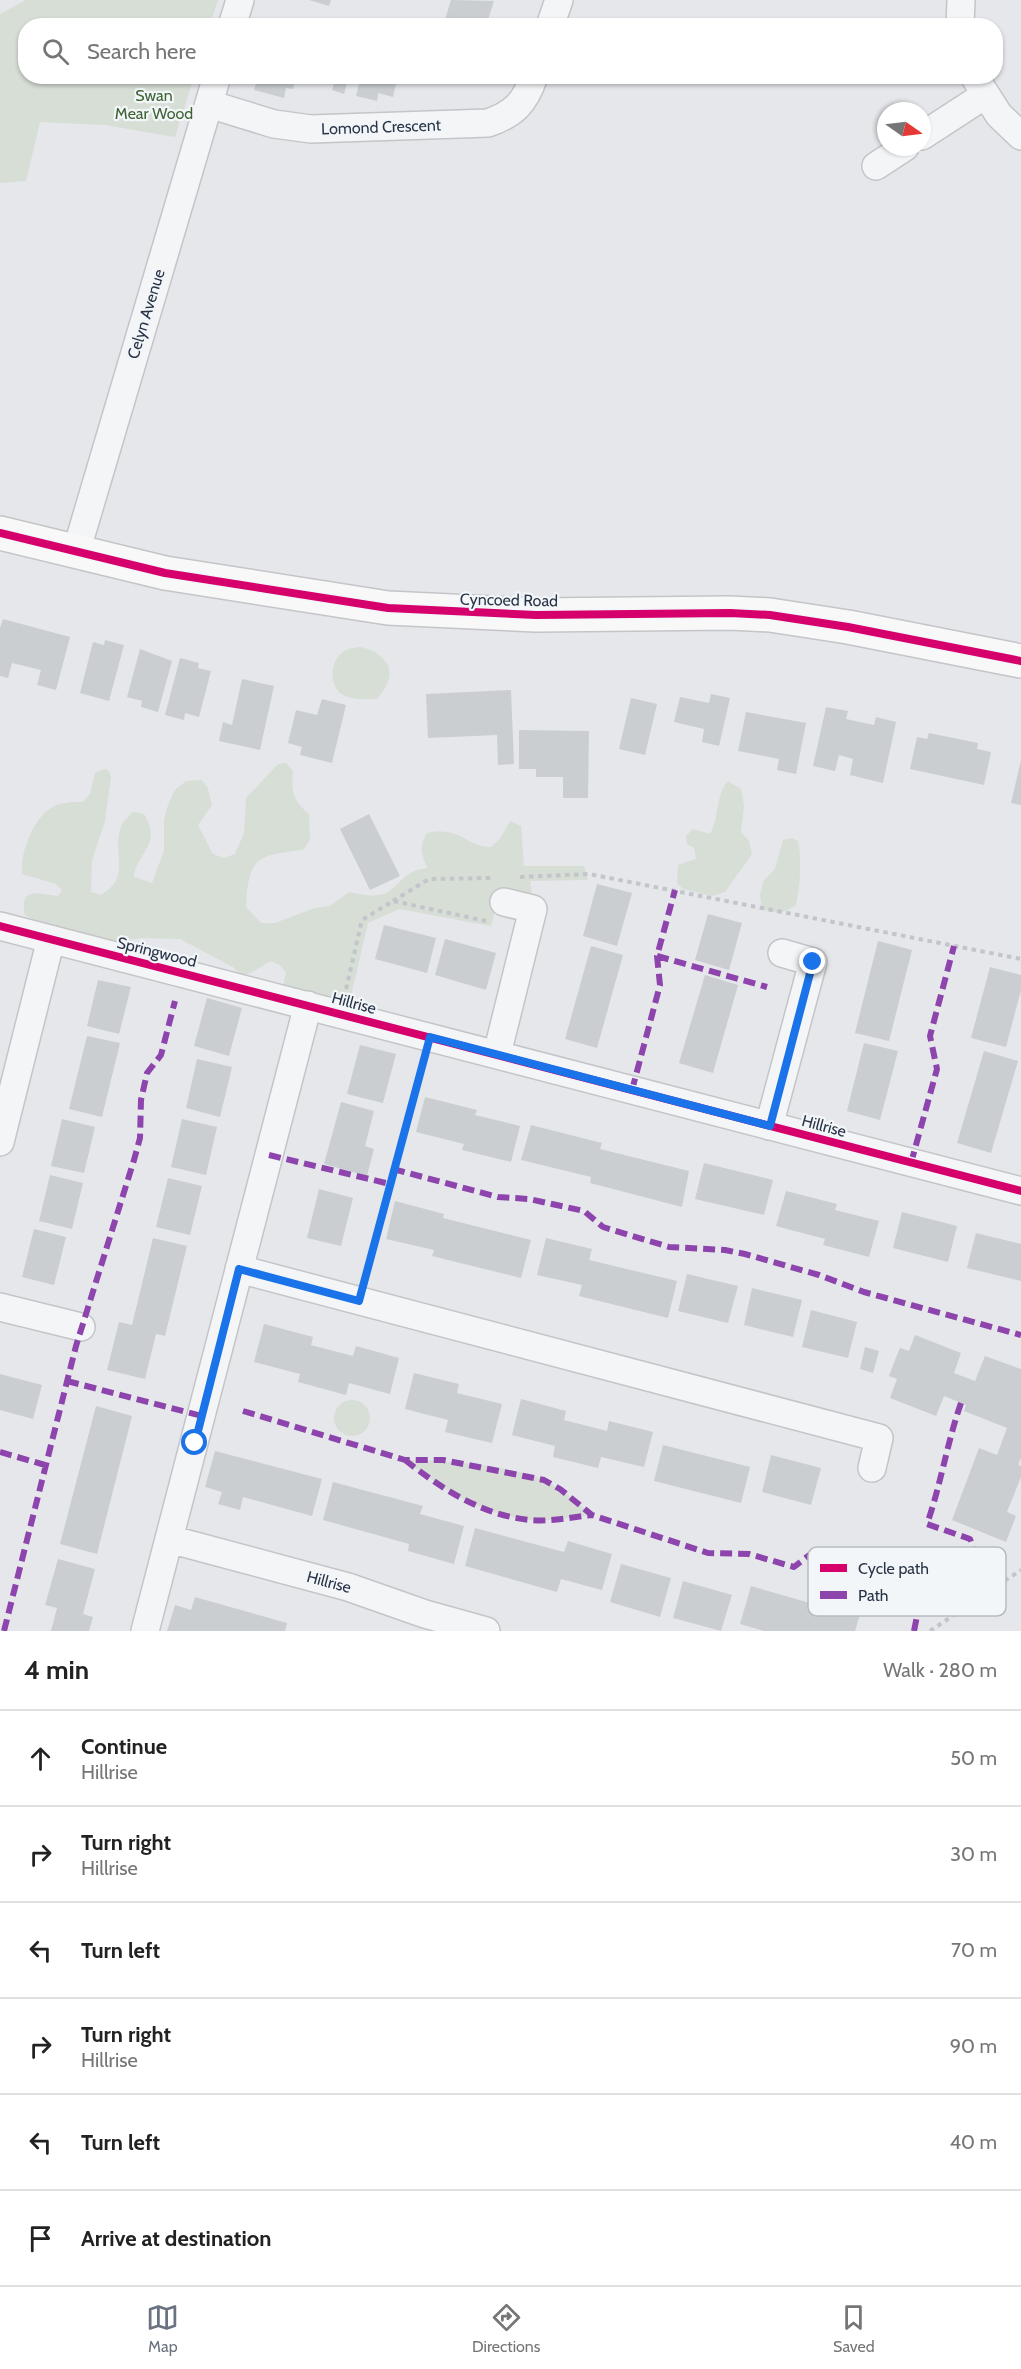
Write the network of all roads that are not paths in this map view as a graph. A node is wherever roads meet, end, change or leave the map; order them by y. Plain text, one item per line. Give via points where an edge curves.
1 (240, 0) edge
2 (559, 0) edge
3 (961, 0) edge
4 (234, 18) edge
5 (553, 18) edge
6 (960, 18) edge
7 (215, 84) edge
8 (530, 84) edge
9 (980, 86) edge
10 (209, 104) junction
11 (931, 128) edge
12 (1021, 136) edge
13 (892, 156) edge
14 (876, 166) dead end
15 (0, 533) edge
16 (76, 552) junction
17 (1021, 661) edge
18 (499, 895) road end
19 (0, 926) edge
20 (51, 939) junction
21 (782, 953) dead end
22 (308, 1005) junction
23 (497, 1054) junction
24 (770, 1126) junction
25 (0, 1143) edge
26 (1021, 1191) edge
27 (239, 1269) junction
28 (0, 1306) edge
29 (81, 1327) dead end
30 (872, 1467) dead end
31 (169, 1539) junction
32 (145, 1631) edge
33 (486, 1631) edge

1 - 4 street
2 - 5 street
3 - 6 street
7 - 10 street, Celyn Avenue
8 - 10 street, Lomond Crescent via 523,101 507,117 488,123 311,129 274,124
9 - 11 street
9 - 12 street via 999,115
10 - 16 street, Celyn Avenue
13 - 14 street
15 - 16 street, Cyncoed Road
16 - 17 street, Cyncoed Road via 177,575 388,608 536,615 770,615
18 - 23 street via 532,909
19 - 20 street, Springwood
20 - 22 street, Springwood
20 - 25 street
21 - 24 street via 813,962
22 - 23 street, Hillrise
22 - 27 street, Hillrise
23 - 24 street, Hillrise
24 - 26 street, Hillrise
27 - 30 street via 879,1438
27 - 31 street, Hillrise
28 - 29 street
31 - 32 street, Hillrise
31 - 33 street, Hillrise via 348,1587

